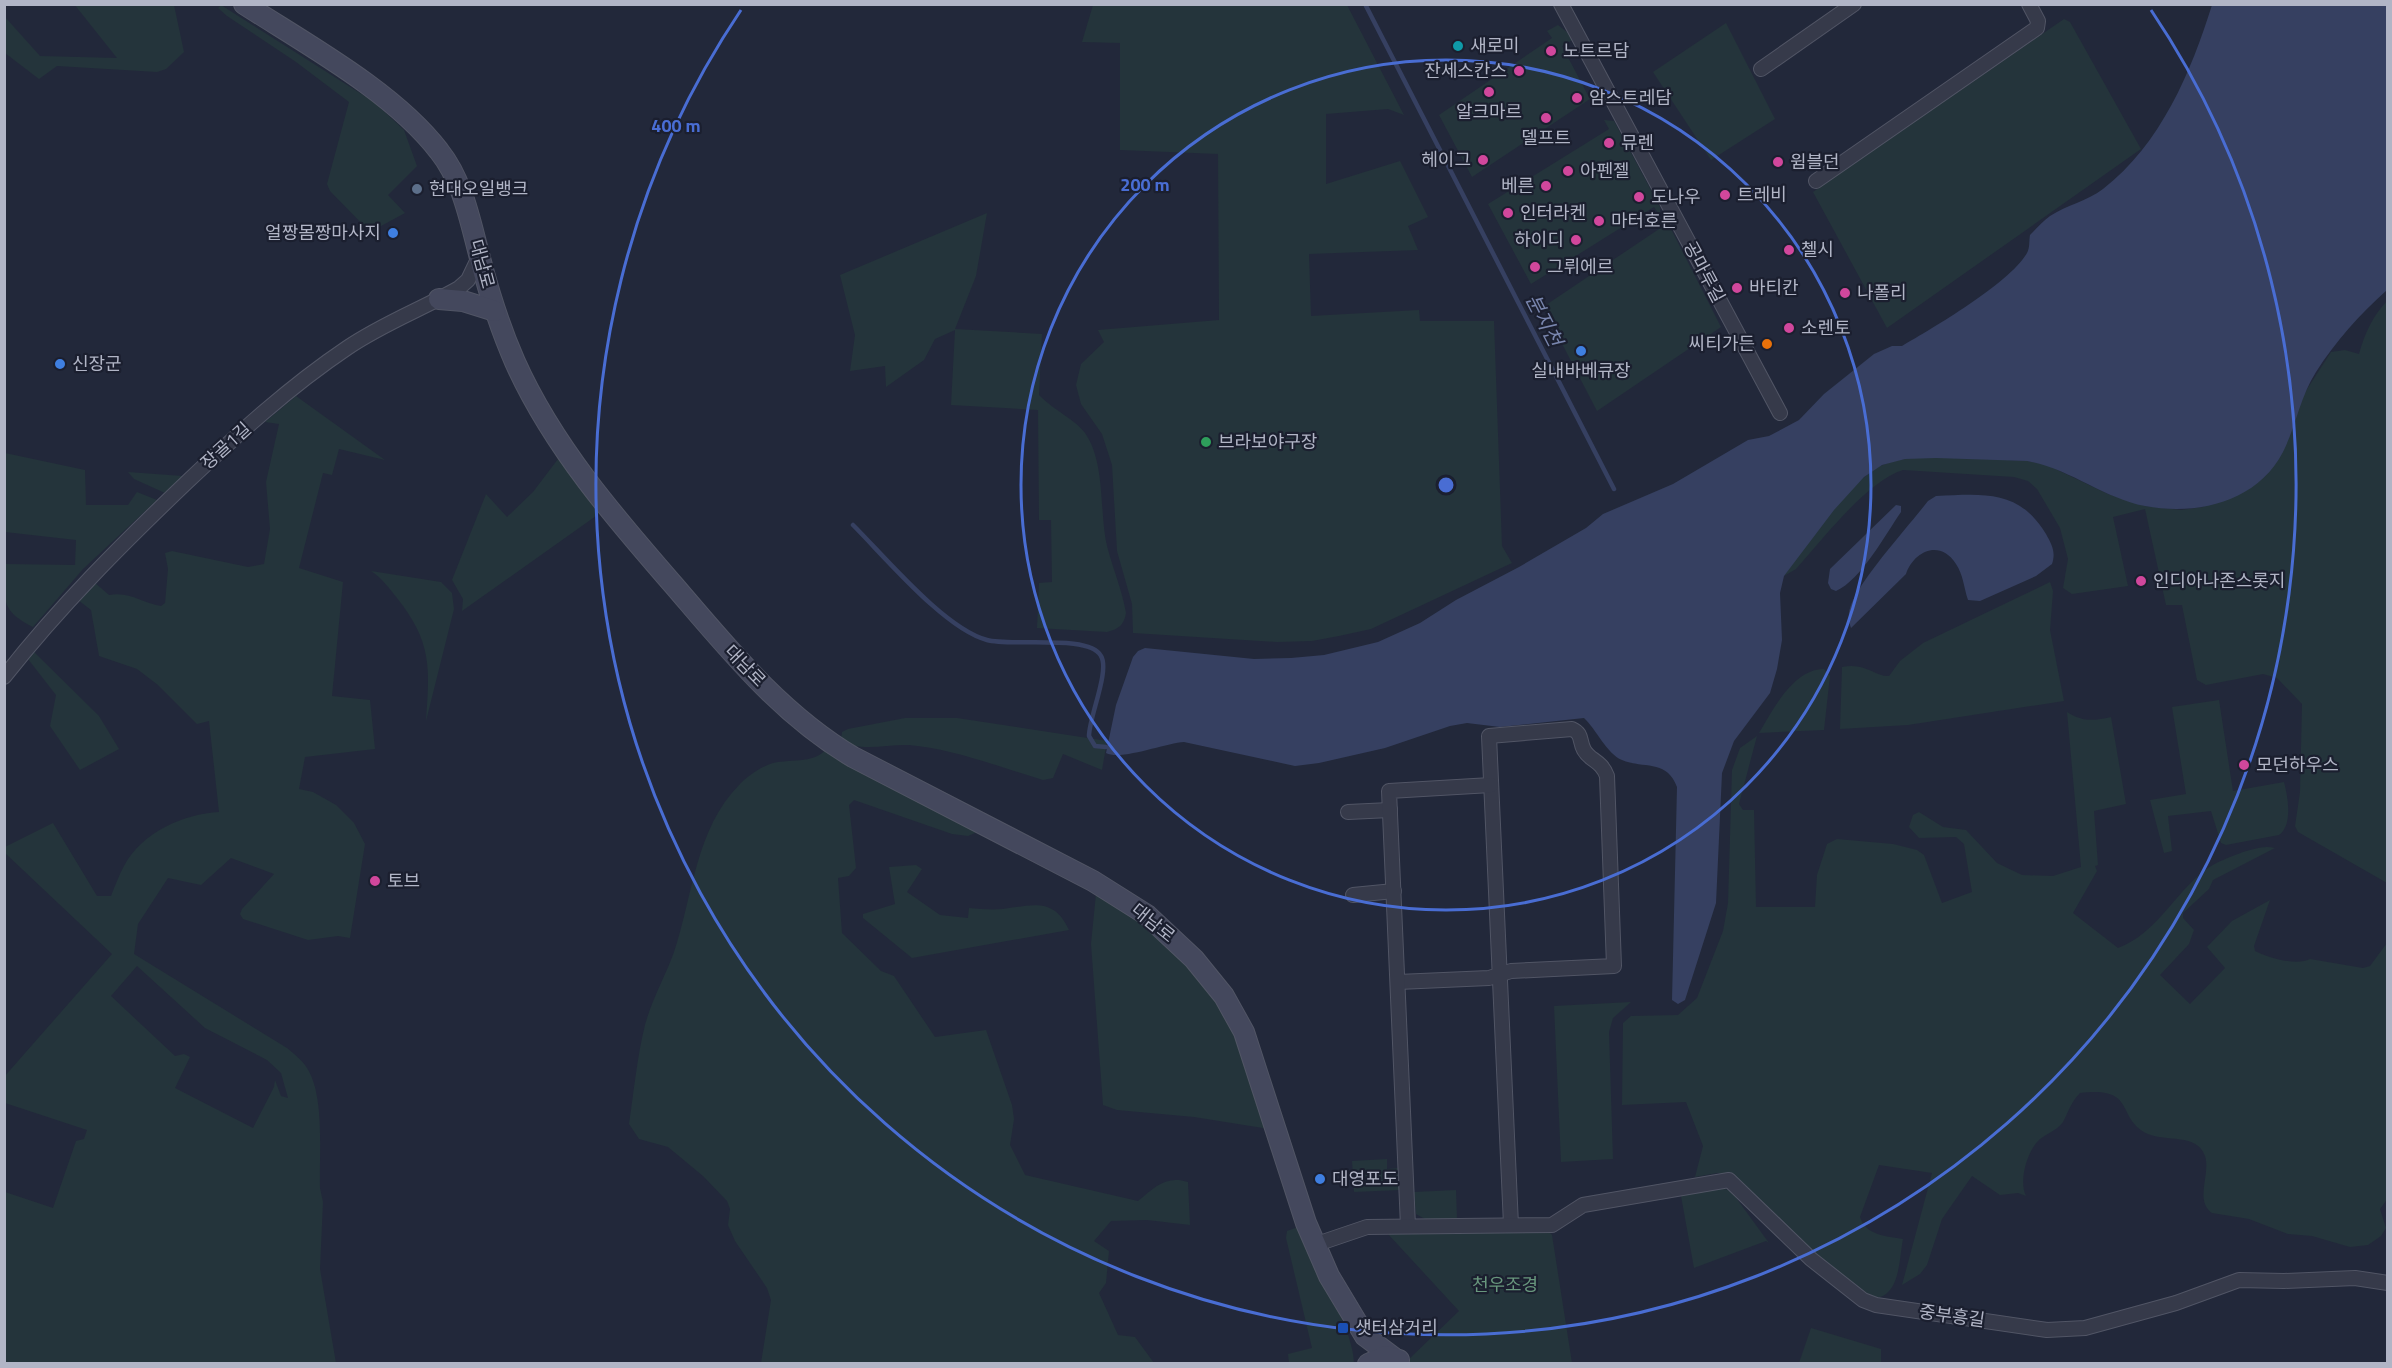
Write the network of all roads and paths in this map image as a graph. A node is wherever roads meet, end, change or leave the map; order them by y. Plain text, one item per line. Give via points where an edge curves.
1 (244, 4) edge
2 (1561, 4) edge
3 (1854, 4) edge
4 (2029, 4) edge
5 (1761, 69) dead end
6 (1816, 181) dead end
7 (479, 257) junction
8 (440, 299) junction
9 (495, 311) junction
10 (1780, 413) dead end
11 (4, 677) edge
12 (1491, 785) junction
13 (1390, 810) junction
14 (1348, 813) dead end
15 (1394, 891) junction
16 (1353, 894) dead end
17 (1500, 975) junction
18 (1398, 982) junction
19 (1511, 1225) junction
20 (1408, 1226) junction
21 (1314, 1245) junction
22 (2388, 1282) edge
23 (1365, 1336) junction
24 (1398, 1360) edge
25 (1363, 1364) edge
26 (1368, 1364) edge

1 - 7 street, 대남로 via 375,91 426,135 449,165
2 - 10 street, 공마루길
3 - 5 street
4 - 6 street via 2038,21 2037,28
7 - 8 street, 장골1길 via 468,280
7 - 9 street, 대남로
8 - 9 street
8 - 11 street, 장골1길 via 383,325 287,392 113,552
9 - 21 street, 대남로 via 539,408 602,500 725,645 798,718 826,741 884,775 1124,900 1158,924 1206,971 1232,1008 1251,1047
12 - 13 street via 1389,791
12 - 17 street
12 - 17 street via 1489,736 1572,729 1580,735 1586,753 1599,761 1607,776 1614,966 1511,971
13 - 14 street
13 - 15 street
15 - 16 street
15 - 18 street
17 - 18 street
17 - 19 street
18 - 20 street
19 - 20 street
19 - 22 street, 중부흥길 via 1552,1225 1583,1205 1729,1180 1811,1259 1863,1300 2047,1330 2085,1328 2176,1303 2239,1280 2355,1278
20 - 21 street via 1367,1227
21 - 23 street, 대남로
23 - 24 street
23 - 25 street
24 - 26 street via 1379,1357

